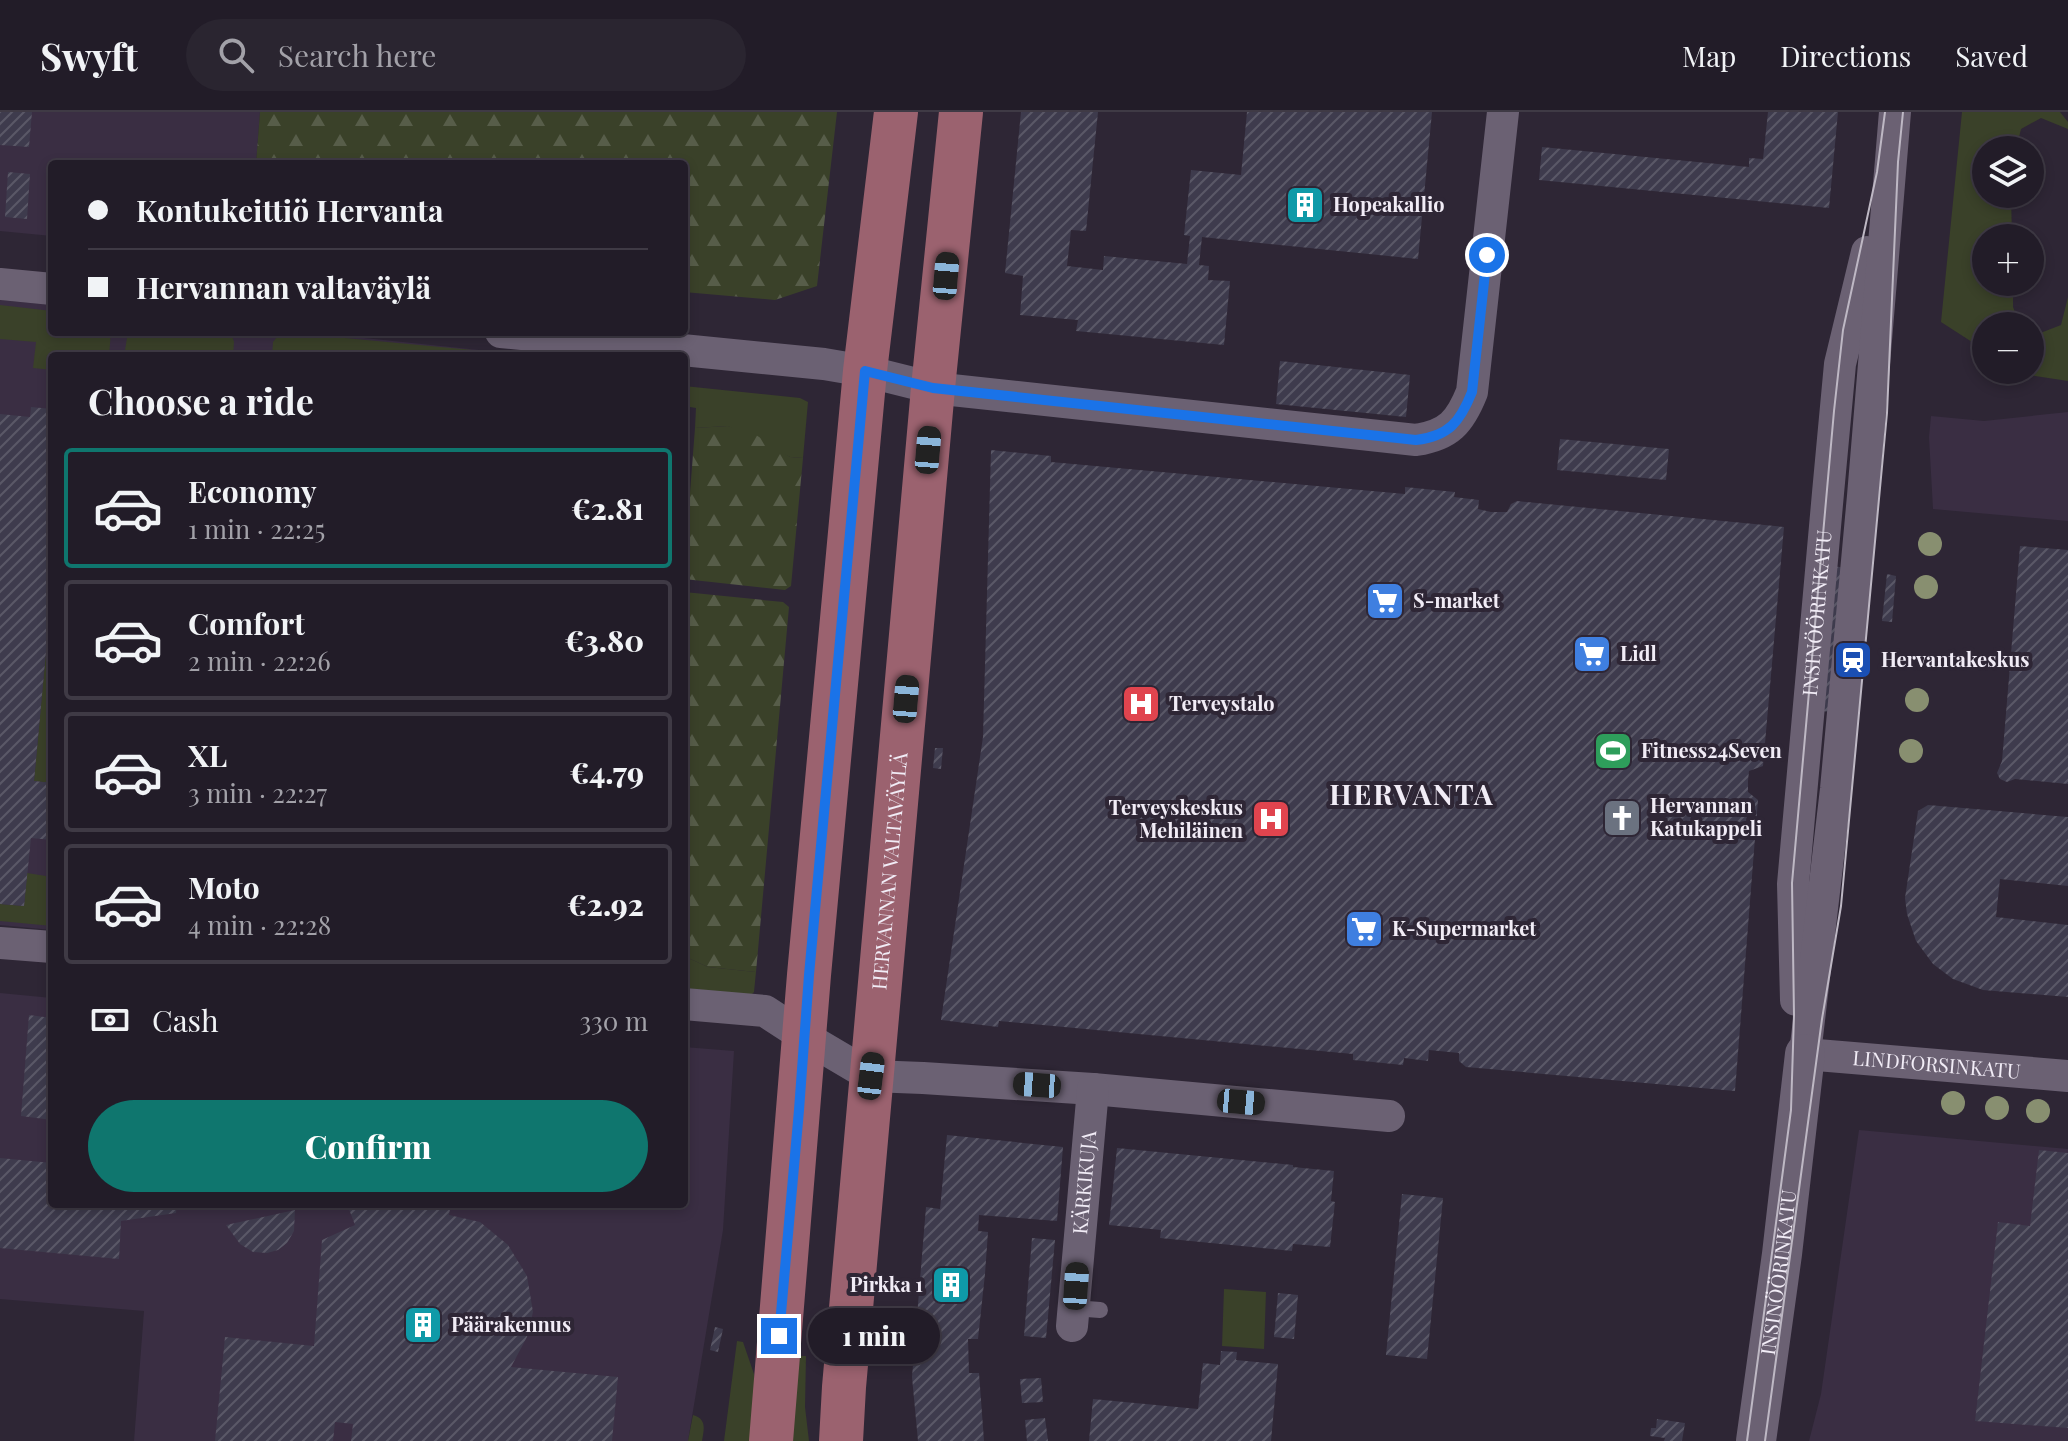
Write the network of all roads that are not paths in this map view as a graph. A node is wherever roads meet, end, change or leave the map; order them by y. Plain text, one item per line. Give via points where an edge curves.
1 (896, 112) edge
2 (961, 112) edge
3 (1503, 112) edge
4 (1895, 112) edge
5 (0, 284) edge
6 (48, 289) edge
7 (541, 336) edge
8 (865, 371) junction
9 (933, 388) junction
10 (0, 943) edge
11 (48, 947) edge
12 (688, 1004) edge
13 (805, 1037) junction
14 (1805, 1054) junction
15 (871, 1076) junction
16 (2068, 1076) edge
17 (1093, 1089) junction
18 (1389, 1116) dead end
19 (1082, 1314) dead end
20 (771, 1441) edge
21 (841, 1441) edge
22 (1756, 1441) edge

1 - 8 main road
2 - 9 main road, HERVANNAN VALTAVÄYLÄ
3 - 9 street via 1472,392 1457,421 1434,437 1416,440
4 - 14 street, INSINÖÖRINKATU via 1836,789
5 - 6 street
7 - 8 street
8 - 9 street
8 - 13 main road
9 - 15 main road, HERVANNAN VALTAVÄYLÄ
10 - 11 street
12 - 13 street via 765,1011
13 - 15 street
13 - 20 main road
14 - 16 street, LINDFORSINKATU
14 - 22 street, INSINÖÖRINKATU
15 - 17 street
15 - 21 main road, HERVANNAN VALTAVÄYLÄ
17 - 18 street
17 - 19 street, KÄRKIKUJA

